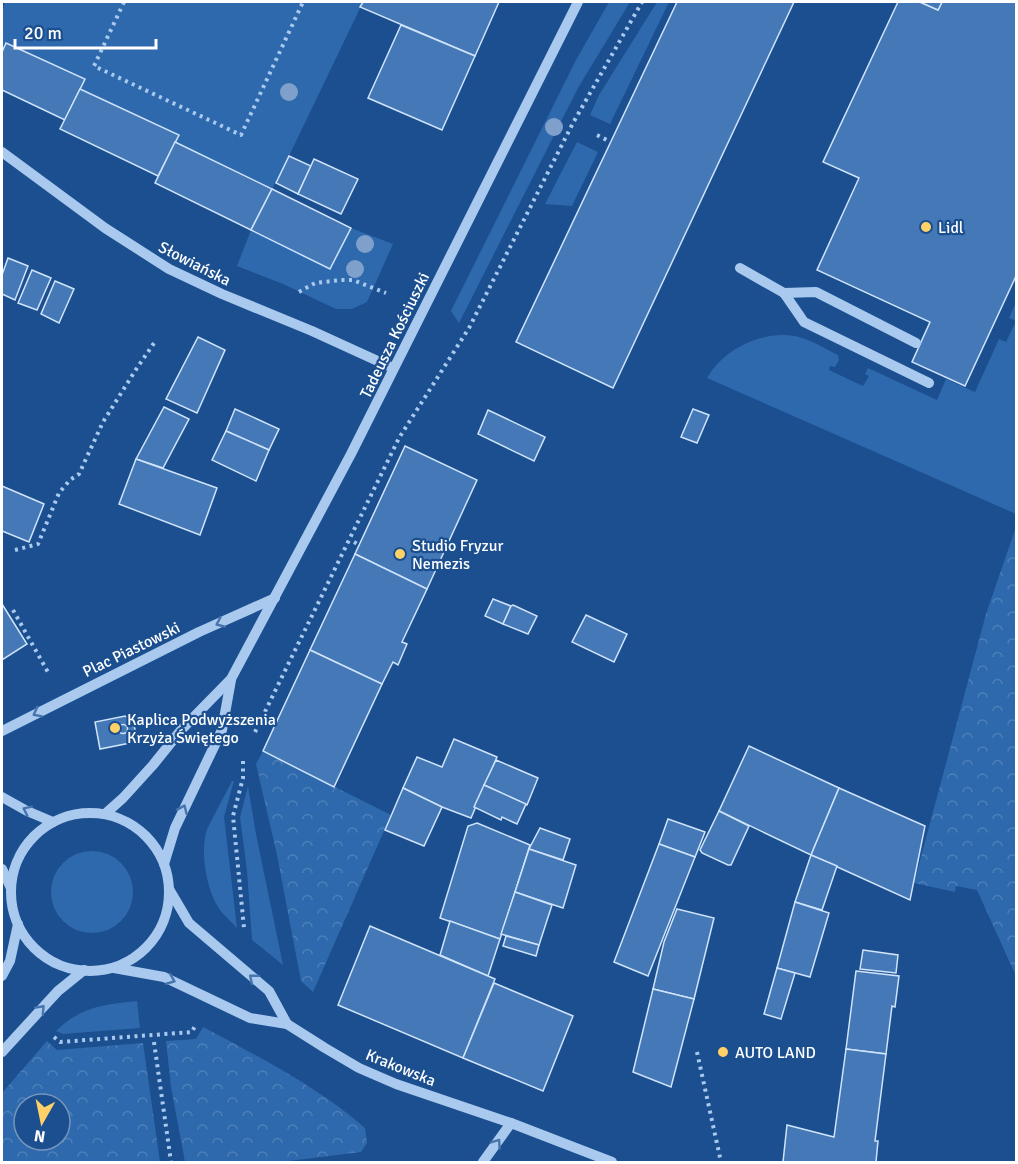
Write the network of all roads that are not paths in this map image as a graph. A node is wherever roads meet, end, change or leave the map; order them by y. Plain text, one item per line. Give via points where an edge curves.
1 (578, 2) edge
2 (2, 152) edge
3 (740, 268) dead end
4 (784, 293) junction
5 (916, 343) dead end
6 (393, 368) junction
7 (929, 382) dead end
8 (276, 598) junction
9 (231, 679) junction
10 (2, 731) edge
11 (2, 796) edge
12 (105, 814) junction
13 (53, 822) junction
14 (164, 864) junction
15 (2, 869) edge
16 (10, 886) junction
17 (170, 889) junction
18 (18, 924) junction
19 (114, 968) junction
20 (84, 970) junction
21 (2, 976) edge
22 (287, 1024) junction
23 (2, 1052) edge
24 (511, 1123) junction
25 (483, 1162) edge
26 (612, 1162) edge

1 - 6 street, Tadeusza Kościuszki
2 - 6 street, Słowiańska via 105,228 169,268
3 - 4 street
4 - 5 street via 816,292
4 - 7 street via 804,322
6 - 8 street, Tadeusza Kościuszki
8 - 9 street, Tadeusza Kościuszki
8 -> 10 street, Plac Piastowski via 199,632
9 - 12 street, Tadeusza Kościuszki
14 -> 9 street, Tadeusza Kościuszki via 175,828 222,730
13 -> 11 street
12 - 13 street via 79,813
12 - 14 street via 130,824 151,840
13 - 16 street via 32,837 17,860
14 - 17 street
15 - 16 street
16 - 18 street
17 - 19 street via 160,929 148,946
22 -> 17 street, Krakowska via 269,991 189,922
18 - 20 street via 37,952 54,963
18 - 21 street via 10,961
19 - 20 street
19 -> 22 street, Krakowska via 164,977 250,1018
23 -> 20 street via 58,991
22 - 24 street, Krakowska via 359,1068
25 -> 24 street
24 - 26 street, Krakowska

